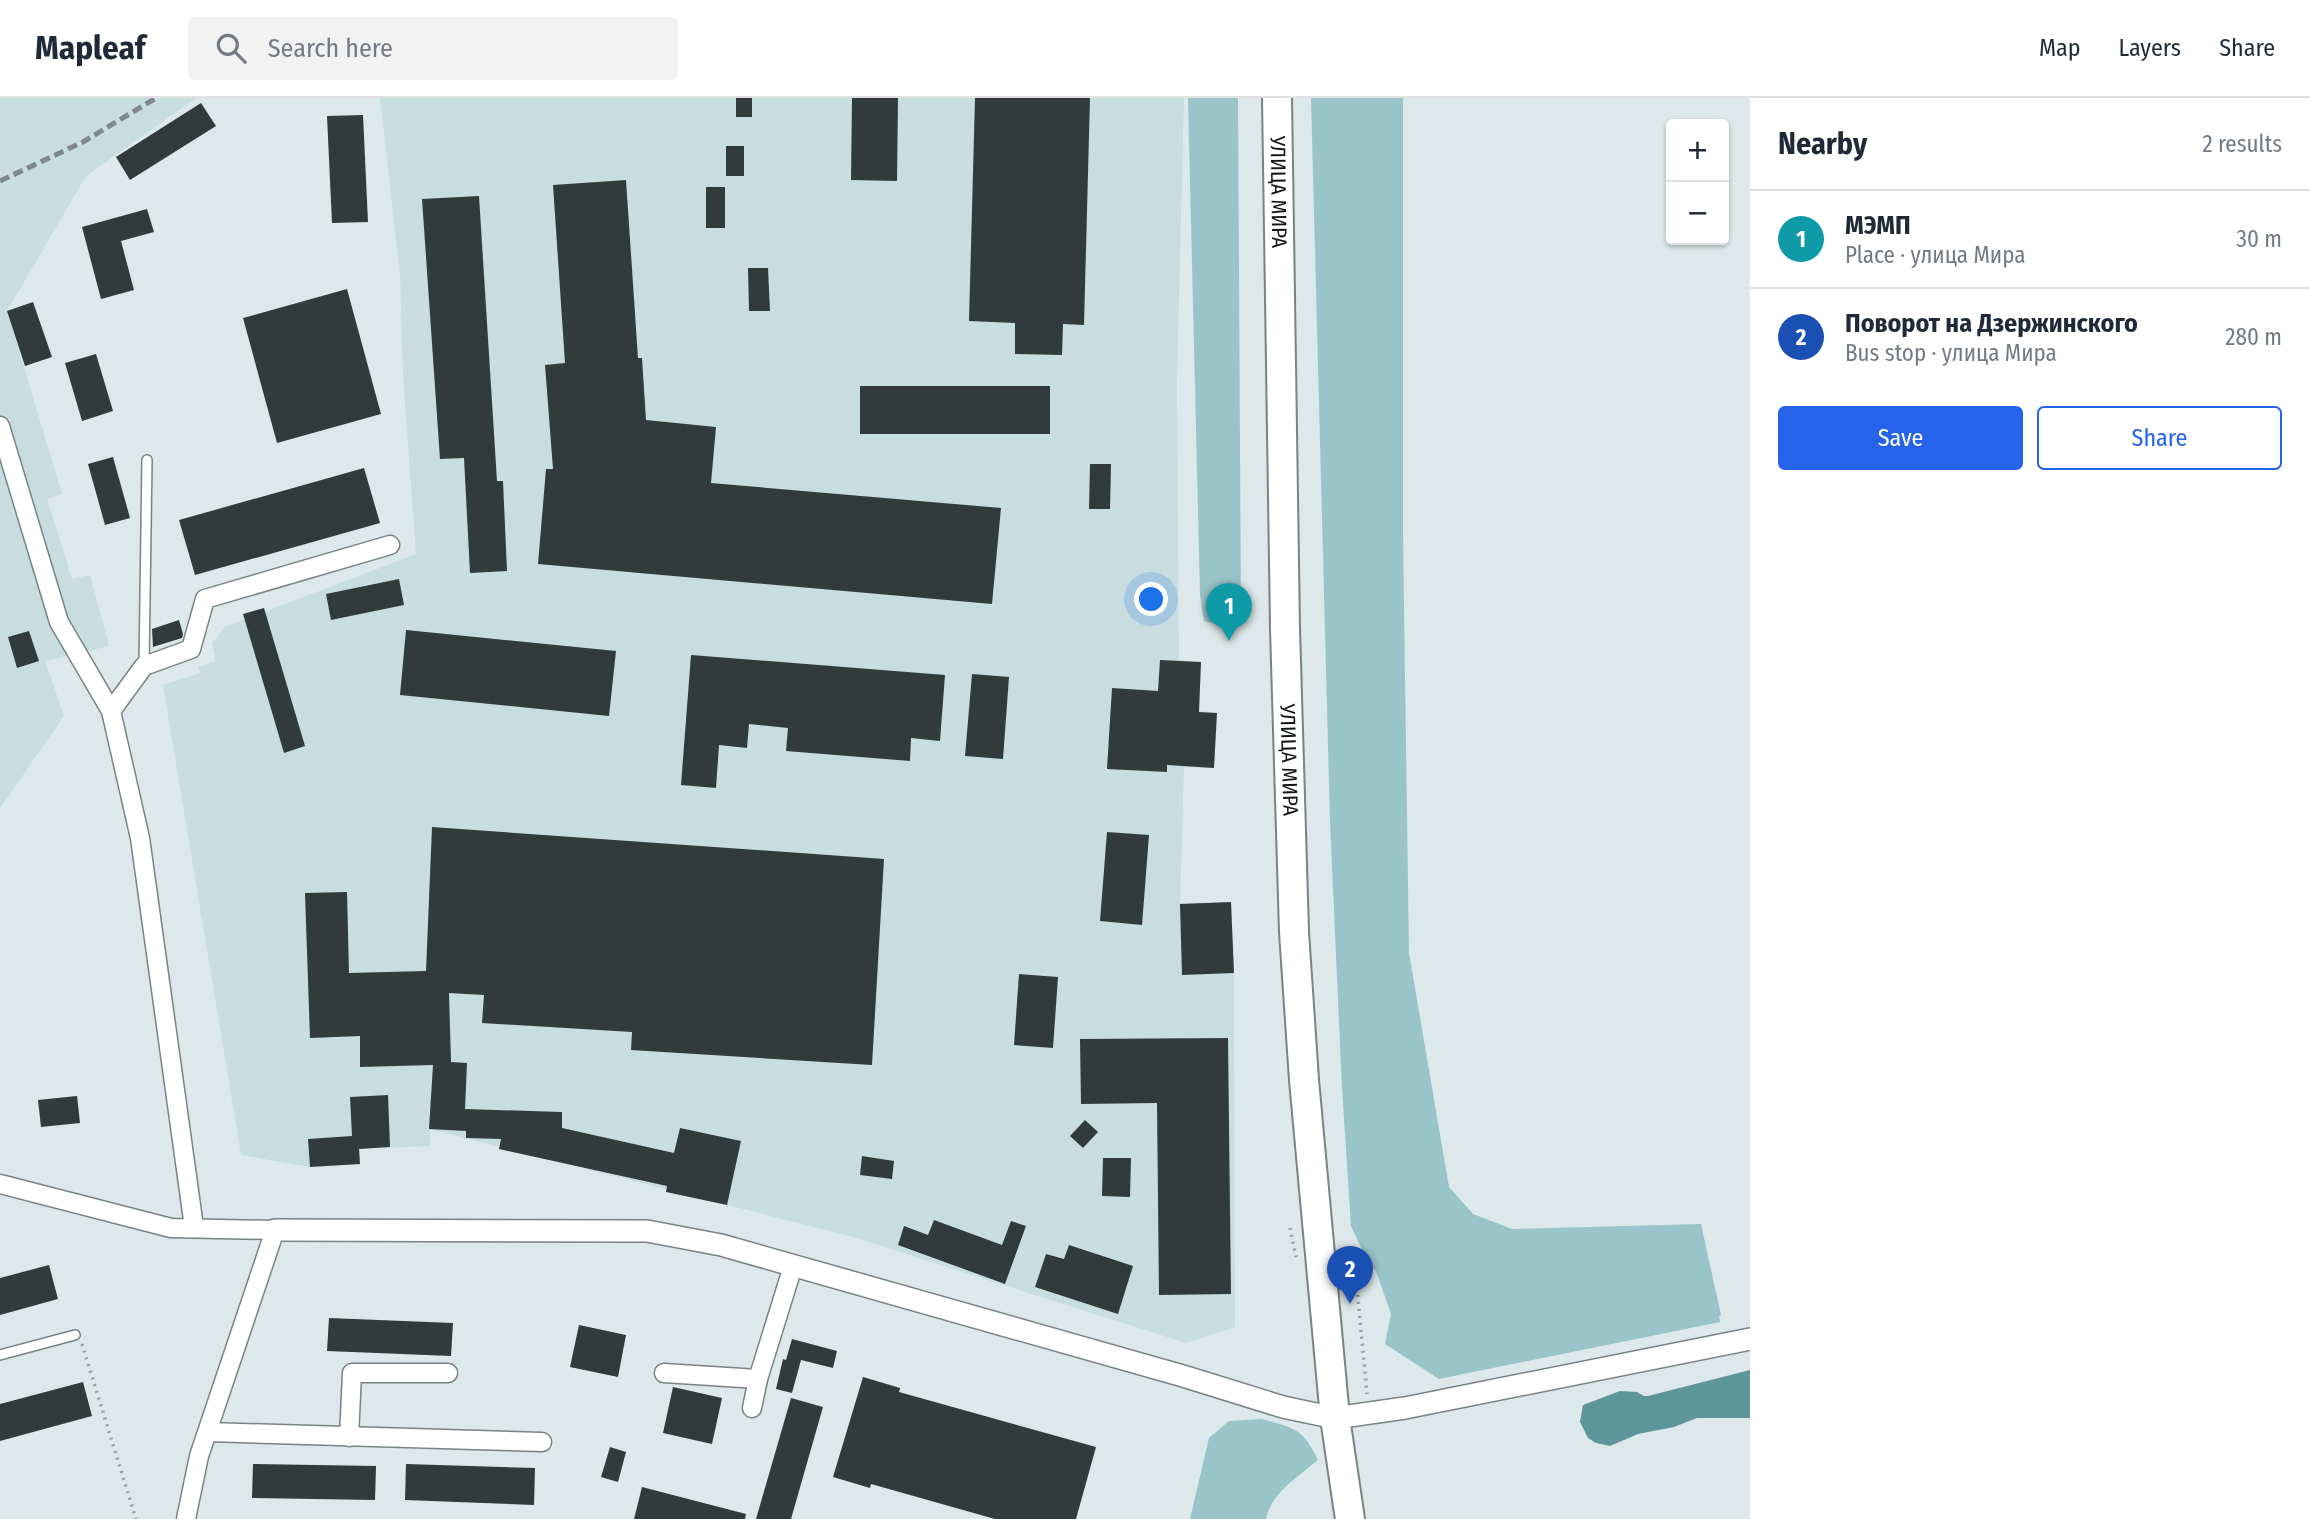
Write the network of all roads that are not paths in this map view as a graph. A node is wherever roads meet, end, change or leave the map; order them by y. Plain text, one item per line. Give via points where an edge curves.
1 (1278, 98) edge
2 (0, 426) edge
3 (147, 460) dead end
4 (390, 544) dead end
5 (144, 666) junction
6 (111, 711) junction
7 (0, 1184) edge
8 (194, 1227) junction
9 (275, 1230) junction
10 (793, 1266) junction
11 (75, 1335) road end
12 (1750, 1339) edge
13 (0, 1355) edge
14 (448, 1373) dead end
15 (664, 1373) dead end
16 (758, 1379) junction
17 (752, 1408) dead end
18 (1335, 1418) junction
19 (208, 1432) junction
20 (349, 1437) junction
21 (542, 1442) dead end
22 (186, 1519) edge
23 (1350, 1519) edge

1 - 18 main road, УЛИЦА МИРА via 1294,920
2 - 6 street via 59,622
3 - 5 lane
4 - 5 street via 205,599 191,649
5 - 6 street
6 - 8 street via 140,838
7 - 8 street via 171,1228
8 - 9 street
9 - 10 street via 647,1231 721,1245
9 - 19 street
10 - 16 street
10 - 18 street
11 - 13 lane
12 - 18 street
14 - 20 street via 352,1373
15 - 16 street
16 - 17 street
18 - 23 main road, УЛИЦА МИРА
19 - 20 street
19 - 22 street
20 - 21 street

